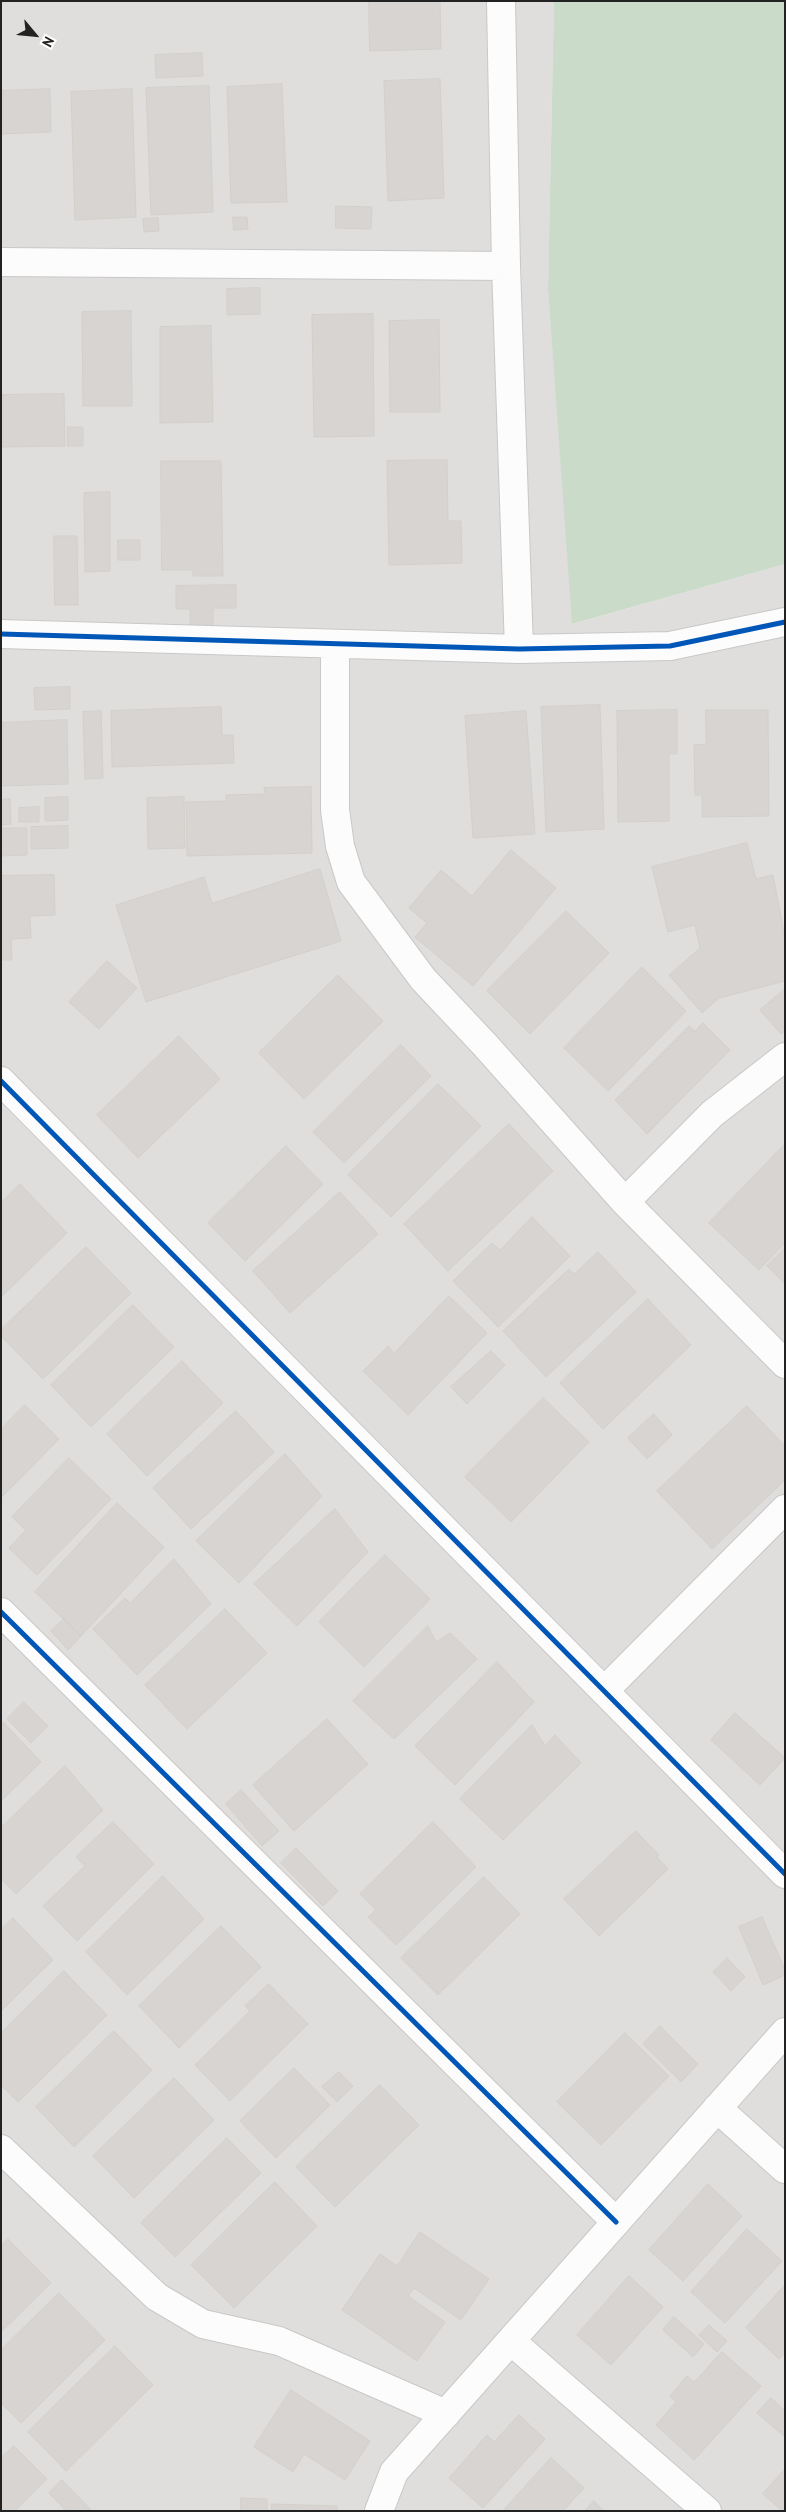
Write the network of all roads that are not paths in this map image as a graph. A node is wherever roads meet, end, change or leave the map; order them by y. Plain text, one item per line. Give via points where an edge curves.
1 (501, 1) edge
2 (1, 262) edge
3 (506, 266) junction
4 (785, 622) edge
5 (1, 634) edge
6 (336, 644) junction
7 (519, 649) junction
8 (785, 1057) edge
9 (1, 1081) edge
10 (625, 1202) junction
11 (785, 1364) edge
12 (785, 1509) edge
13 (1, 1612) edge
14 (604, 1691) junction
15 (785, 1874) edge
16 (785, 2032) edge
17 (718, 2108) junction
18 (1, 2149) edge
19 (785, 2168) edge
20 (616, 2222) junction
21 (511, 2341) junction
22 (446, 2414) junction
23 (379, 2511) edge
24 (707, 2511) edge

1 - 3 street
2 - 3 street
3 - 7 street
4 - 7 street via 670,646
5 - 6 street
6 - 7 street
6 - 10 street via 334,810 351,882 423,979
8 - 10 street via 712,1114
9 - 14 street
10 - 11 street
12 - 14 street
13 - 20 street
14 - 15 street
16 - 17 street
17 - 19 street
17 - 20 street
18 - 22 street via 157,2297 203,2324 279,2341
20 - 21 street
21 - 22 street
21 - 24 street
22 - 23 street via 394,2472

